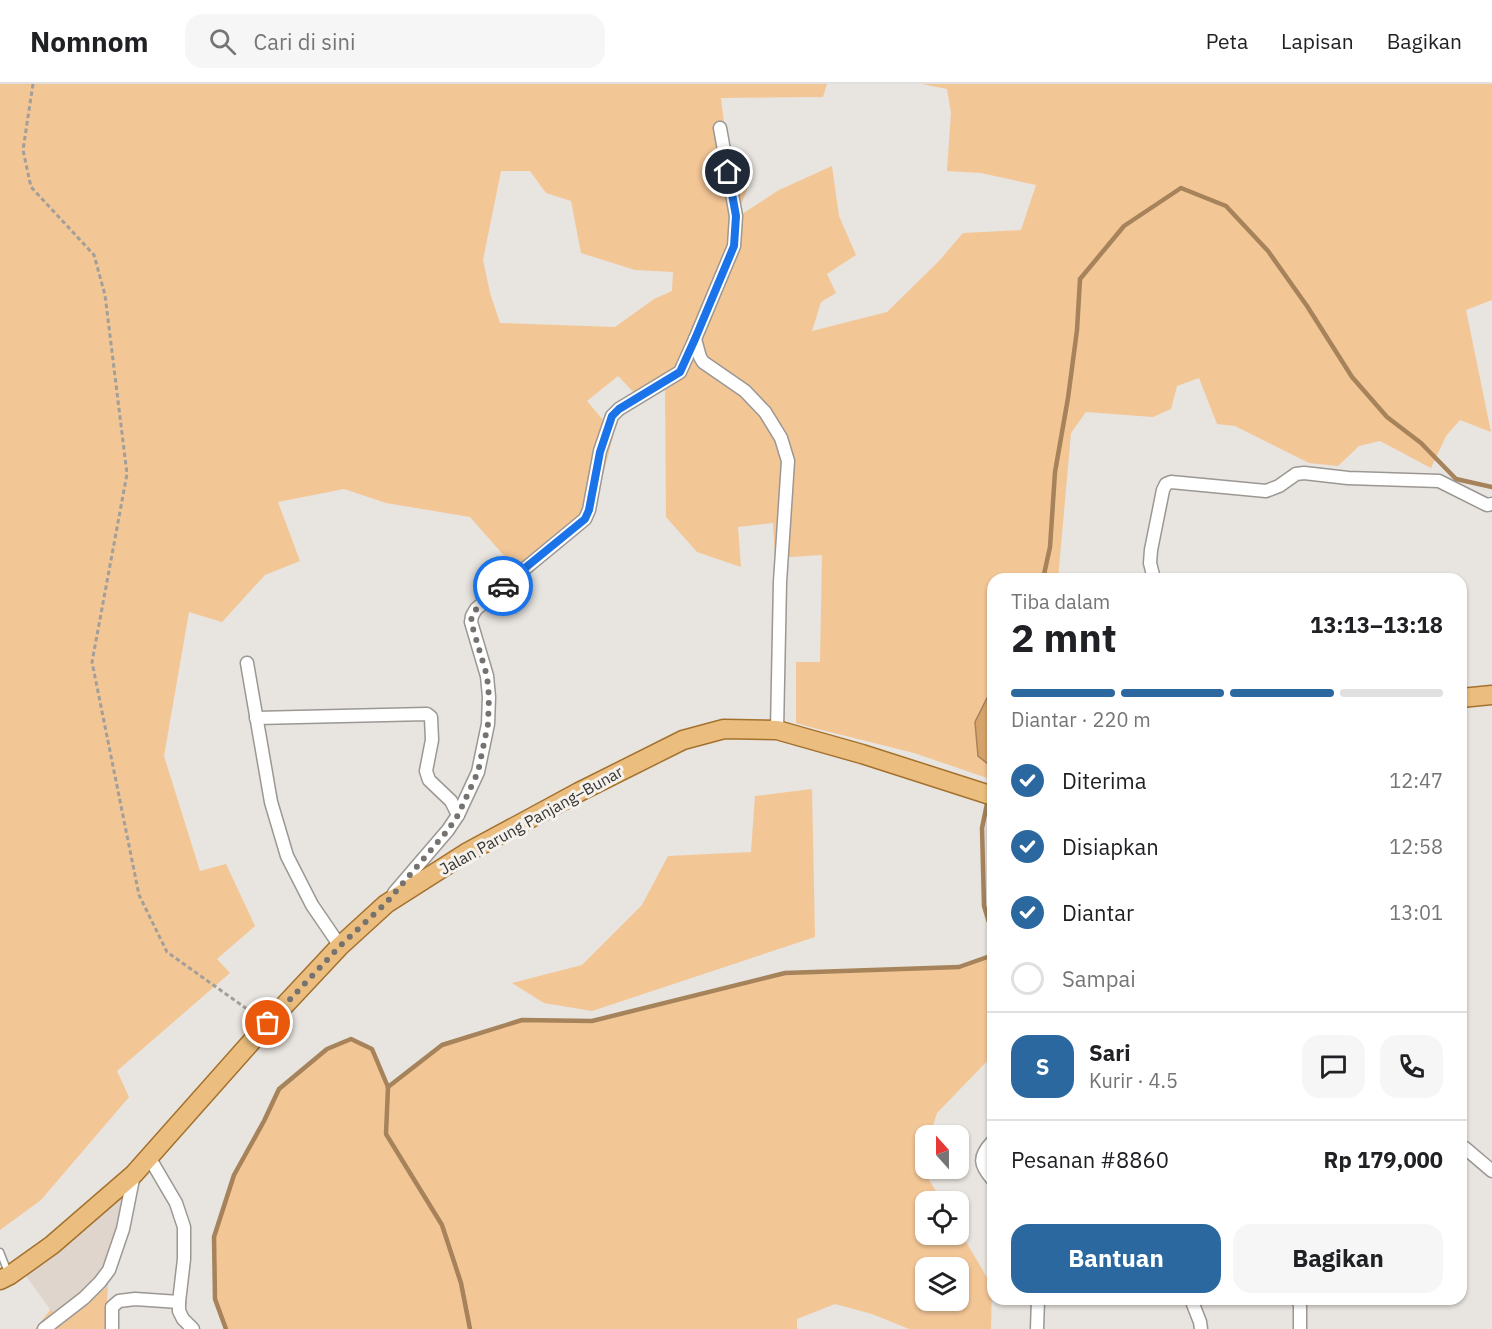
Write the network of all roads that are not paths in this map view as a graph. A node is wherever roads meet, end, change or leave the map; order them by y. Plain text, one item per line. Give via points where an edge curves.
1 (720, 128) dead end
2 (695, 339) junction
3 (1492, 504) edge
4 (1152, 573) edge
5 (247, 663) dead end
6 (1492, 695) edge
7 (1467, 697) edge
8 (256, 718) junction
9 (777, 730) junction
10 (987, 794) edge
11 (458, 815) junction
12 (386, 903) junction
13 (340, 946) junction
14 (987, 1147) edge
15 (1467, 1150) edge
16 (149, 1157) junction
17 (1492, 1171) edge
18 (987, 1173) edge
19 (134, 1174) junction
20 (0, 1252) edge
21 (5, 1278) edge
22 (178, 1302) junction
23 (1038, 1305) edge
24 (1193, 1305) edge
25 (1299, 1305) edge
26 (44, 1329) edge
27 (112, 1329) edge
28 (193, 1329) edge
29 (1037, 1329) edge
30 (1201, 1329) edge
31 (1300, 1329) edge

1 - 2 street via 736,216 734,246
2 - 9 street via 703,362 745,391 765,412 789,461 780,582
2 - 11 street via 680,372 612,416 585,519 472,616 487,676 488,724 478,772
3 - 4 street via 1487,506 1439,480 1304,473 1266,491 1171,482 1162,490 1151,550
5 - 8 street
6 - 7 main road
8 - 11 street via 427,714 431,717 432,740 426,771
8 - 13 street via 271,802 287,856 312,905
9 - 10 main road, Jalan Parung Panjang–Bunar
9 - 12 main road, Jalan Parung Panjang–Bunar via 724,729 683,740 466,853
11 - 12 street
12 - 13 main road, Jalan Parung Panjang–Bunar
13 - 16 main road, Jalan Parung Panjang–Bunar
14 - 18 street via 981,1164
15 - 17 street
16 - 19 main road, Jalan Parung Panjang–Bunar
16 - 22 street via 176,1203 184,1227
19 - 21 main road, Jalan Parung Panjang–Bunar via 52,1245
19 - 26 street via 110,1270 84,1298
20 - 21 lane
22 - 27 street via 119,1301 112,1307
22 - 28 street via 183,1319
23 - 29 street
24 - 30 street
25 - 31 street

